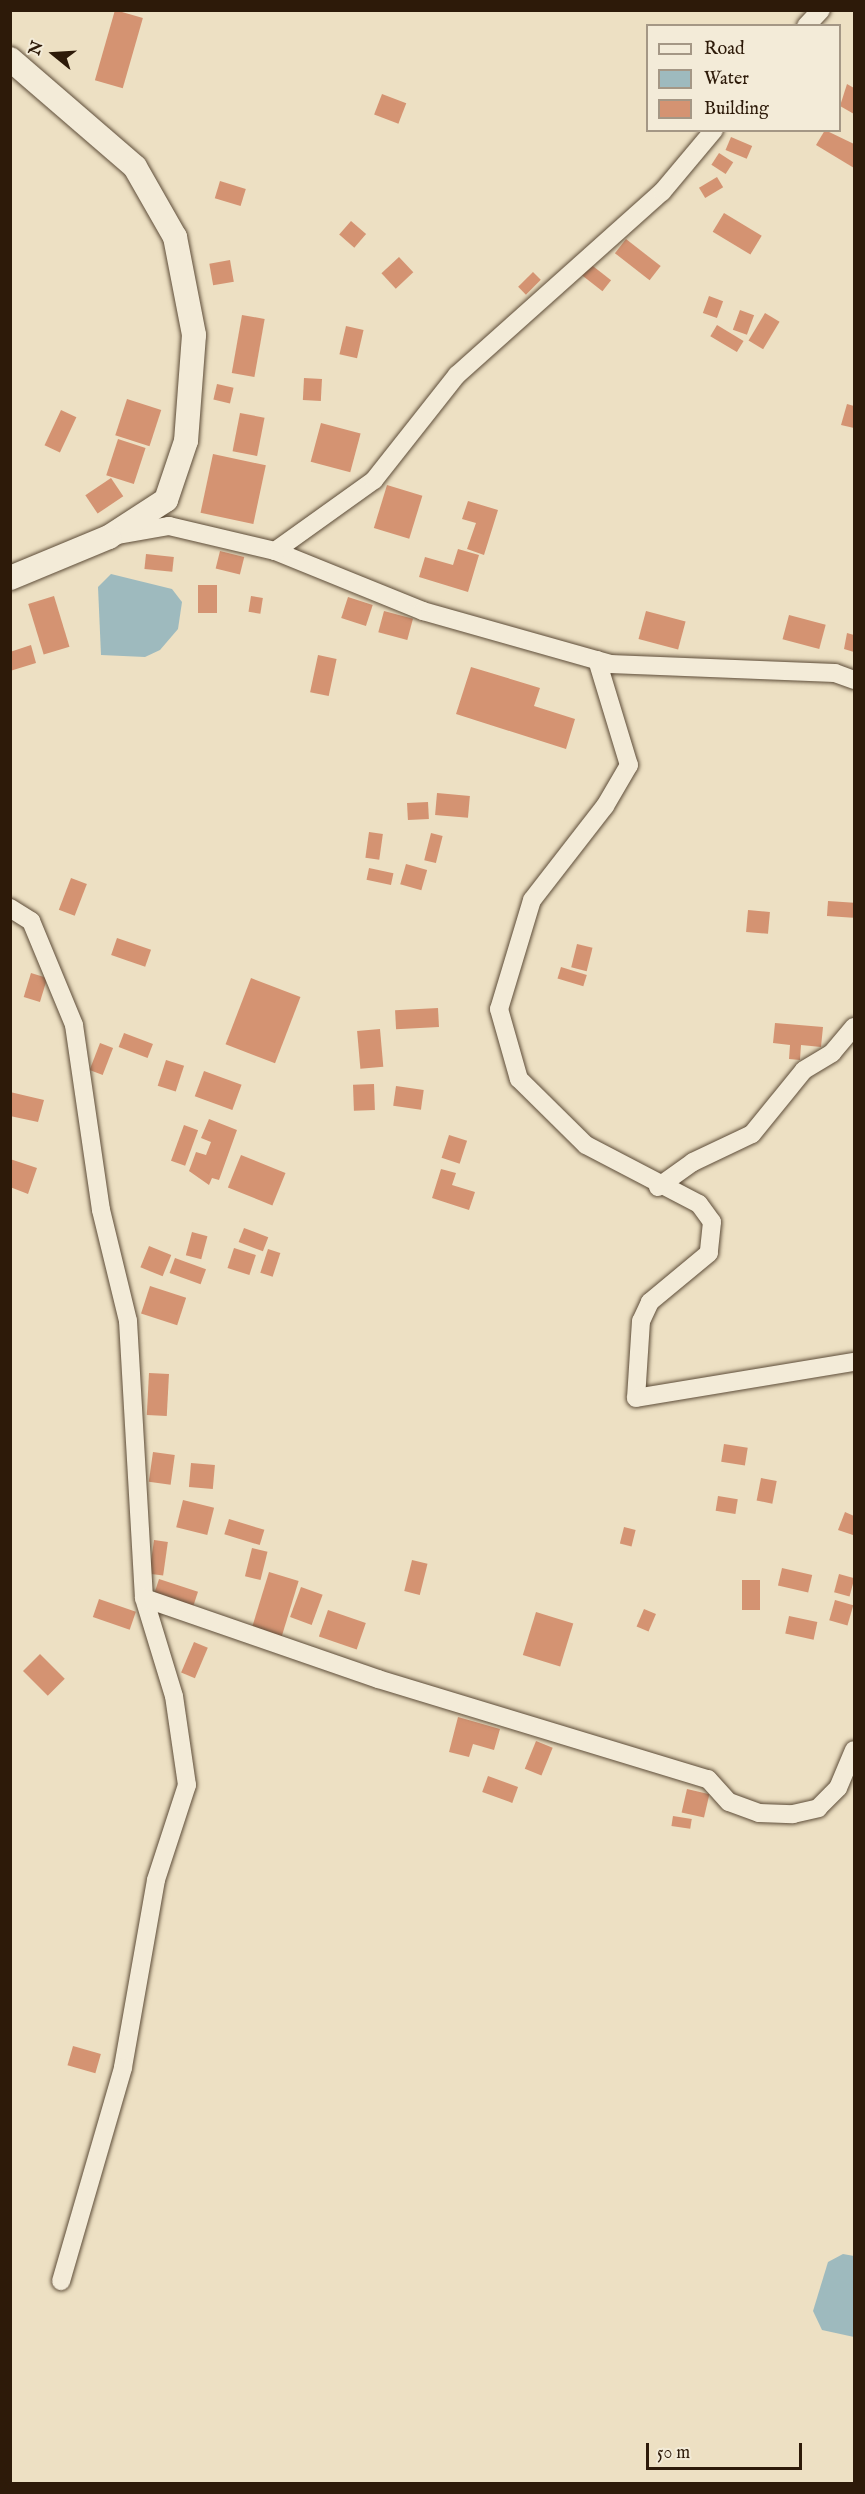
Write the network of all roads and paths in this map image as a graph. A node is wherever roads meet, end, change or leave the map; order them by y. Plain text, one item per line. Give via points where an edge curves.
1 (821, 10) edge
2 (808, 24) edge
3 (10, 59) edge
4 (712, 132) edge
5 (109, 537) junction
6 (274, 551) junction
7 (10, 578) edge
8 (597, 660) junction
9 (855, 680) edge
10 (10, 908) edge
11 (855, 1027) edge
12 (658, 1187) junction
13 (855, 1362) edge
14 (144, 1598) junction
15 (855, 1750) edge
16 (61, 2281) dead end

1 - 2 street
3 - 5 main road via 135,167 176,237 194,335 186,441 166,500
4 - 6 street via 662,192 457,375 374,480
5 - 6 street via 169,526
5 - 7 main road
6 - 8 street via 423,611
8 - 9 street via 836,673
8 - 12 street via 628,765 605,806 532,900 499,1009 519,1079 586,1145
10 - 14 street via 31,921 74,1024 100,1210 128,1321
11 - 12 street via 832,1053 804,1070 752,1134 693,1162
12 - 13 street via 699,1204 712,1222 709,1253 650,1302 641,1321 636,1398
14 - 15 street via 378,1679 708,1779 729,1802 759,1813 818,1808 838,1788
14 - 16 street via 174,1696 187,1785 156,1880 123,2068

